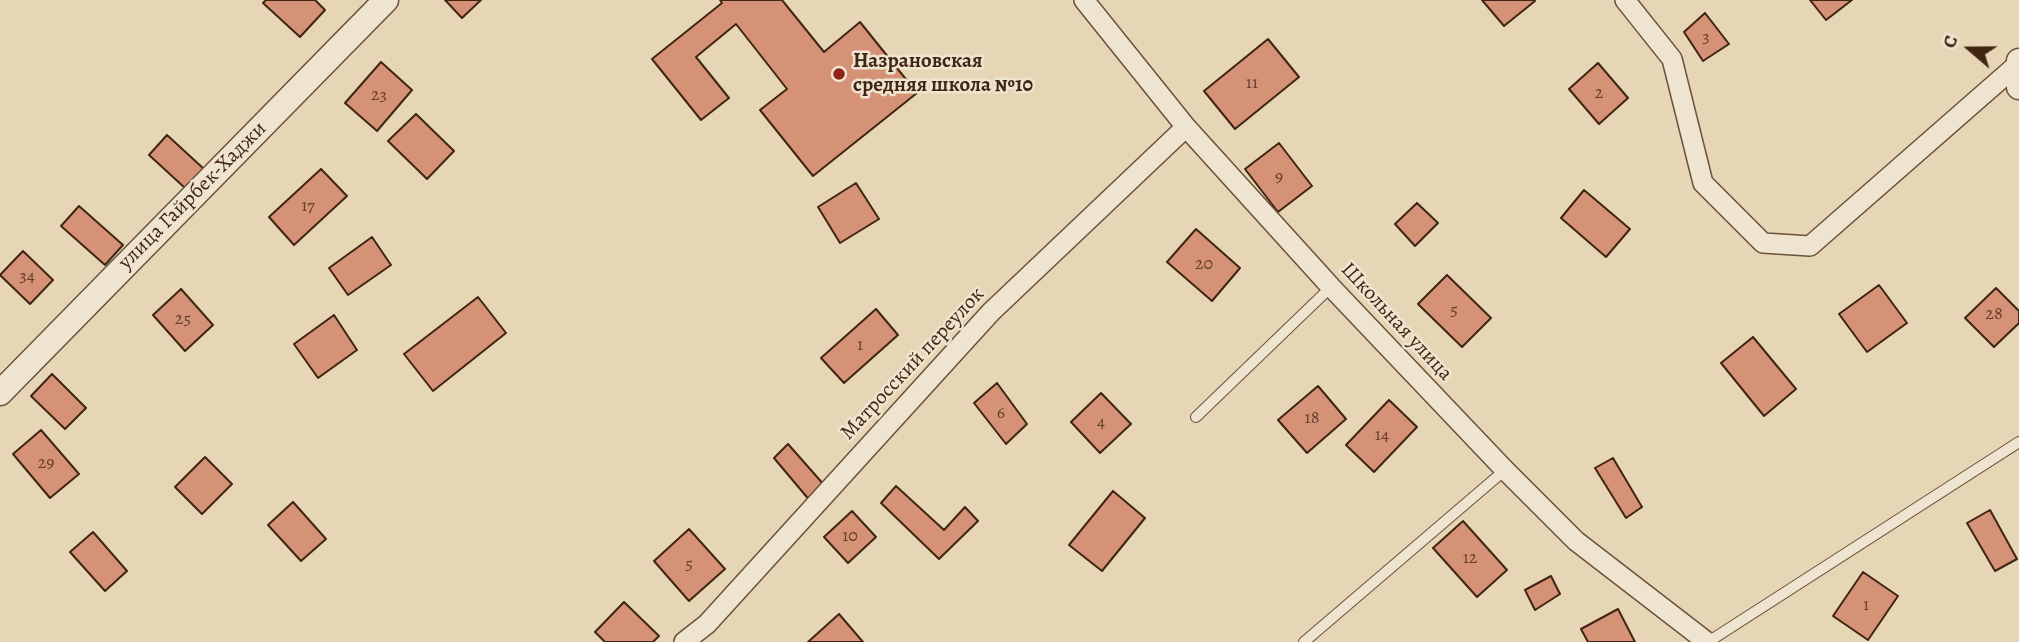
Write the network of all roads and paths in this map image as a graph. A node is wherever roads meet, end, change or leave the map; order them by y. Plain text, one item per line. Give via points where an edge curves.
1 (386, 0) edge
2 (1084, 0) edge
3 (1625, 0) edge
4 (2019, 71) edge
5 (1186, 127) junction
6 (1331, 287) junction
7 (0, 393) edge
8 (1196, 417) dead end
9 (2019, 442) edge
10 (1505, 470) junction
11 (684, 642) edge
12 (1304, 642) edge
13 (1708, 642) edge

1 - 7 street, улица Гайрбек-Хаджи
2 - 5 street, Школьная улица
3 - 4 street via 1672,59 1703,183 1763,243 1810,246
5 - 6 street, Школьная улица
5 - 11 street, Матросский переулок via 991,312 707,624
6 - 8 lane
6 - 10 street, Школьная улица
9 - 13 lane
10 - 12 lane
10 - 13 street, Школьная улица via 1576,541

